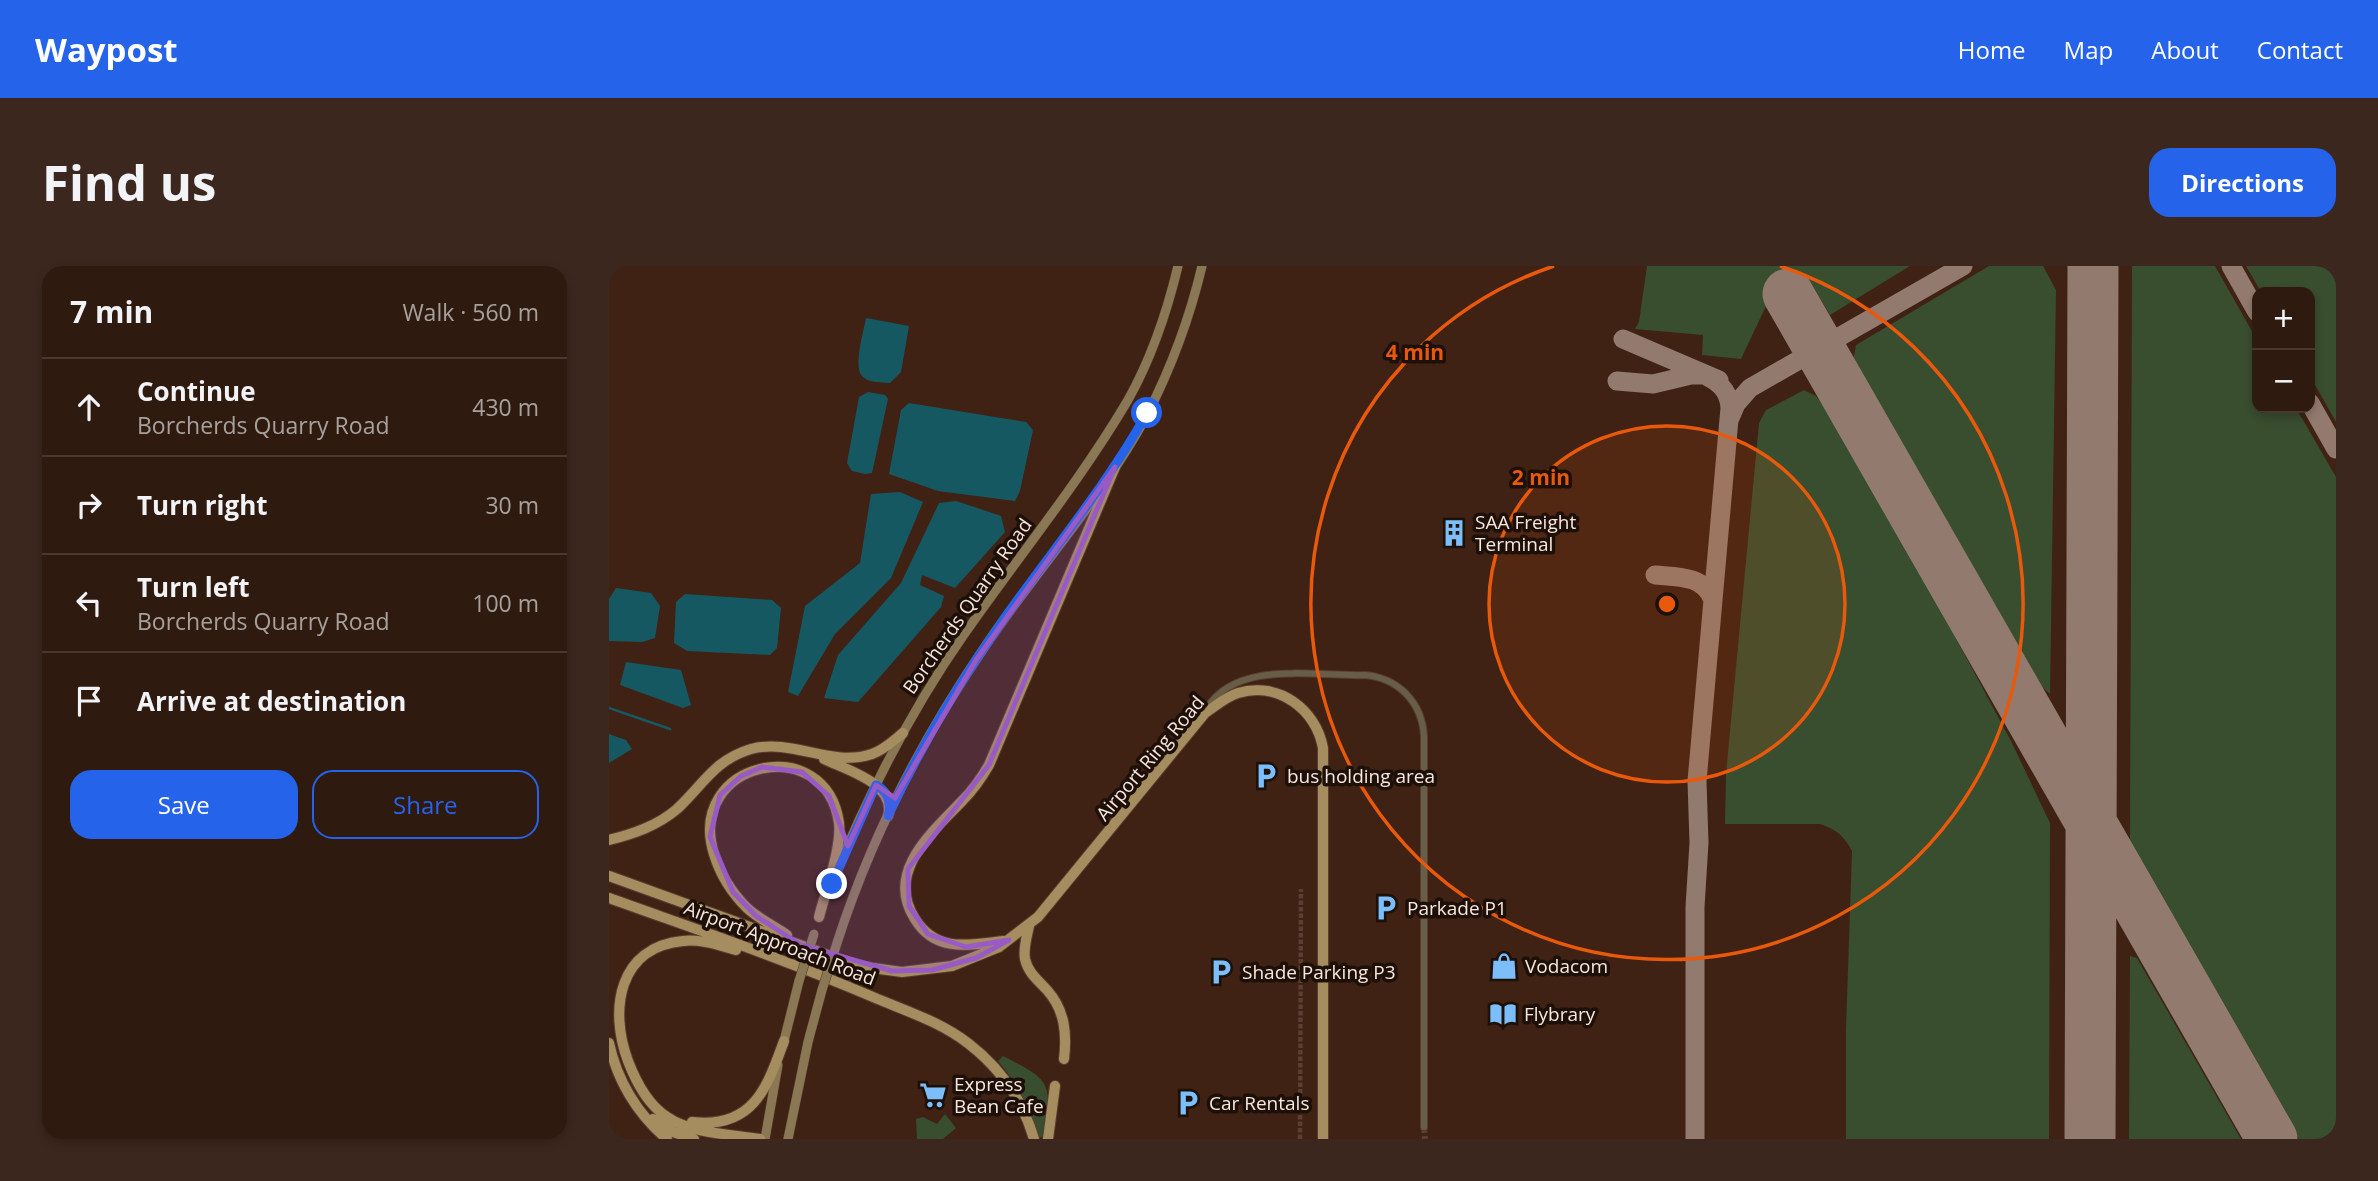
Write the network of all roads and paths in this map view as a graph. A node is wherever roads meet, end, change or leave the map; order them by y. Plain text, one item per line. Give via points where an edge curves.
1 (1178, 266) edge
2 (1202, 266) edge
3 (1115, 467) junction
4 (1205, 713) junction
5 (904, 733) junction
6 (812, 753) junction
7 (876, 785) junction
8 (888, 816) junction
9 (609, 840) edge
10 (609, 876) edge
11 (609, 898) edge
12 (819, 918) junction
13 (1029, 926) junction
14 (1009, 940) junction
15 (801, 945) junction
16 (843, 961) joint
17 (792, 964) junction
18 (784, 1041) junction
19 (609, 1042) edge
20 (1064, 1059) dead end
21 (636, 1080) junction
22 (1055, 1086) dead end
23 (635, 1103) junction
24 (1424, 1127) tunnel mouth
25 (667, 1139) edge
26 (694, 1139) edge
27 (762, 1139) edge
28 (788, 1139) edge
29 (1034, 1139) edge
30 (1048, 1139) edge
31 (1322, 1139) edge

1 - 5 main road, Borcherds Quarry Road via 1150,353 1113,425 959,642
2 - 3 main road, Borcherds Quarry Road via 1169,367
3 - 8 main road, Borcherds Quarry Road via 971,667
3 - 14 main road via 987,768 920,846 908,869 909,906 928,934 966,947
4 - 13 main road, Airport Ring Road
4 - 24 street via 1226,688 1258,675 1364,675 1389,681 1417,708 1422,722 1424,809
4 - 31 main road, Airport Ring Road via 1238,693 1273,692 1307,712 1321,738
5 - 6 main road via 885,748 857,758
5 - 7 main road, Borcherds Quarry Road
6 - 7 main road
6 - 9 main road via 770,746 737,753 712,770 664,818
7 - 8 main road via 888,797
7 - 12 main road, Borcherds Quarry Road
8 - 28 main road, Borcherds Quarry Road, bridge via 822,990
10 - 15 main road, Airport Approach Road
11 - 17 main road, Airport Approach Road
12 - 15 main road via 838,840 833,803 819,784 795,769 767,766 744,774 722,792 714,809 710,832 716,861 747,908
12 - 18 main road, Borcherds Quarry Road, bridge
13 - 14 main road, Airport Ring Road
13 - 20 main road via 1025,959 1062,1015
14 - 16 main road, Airport Ring Road via 971,960 932,970 887,971
15 - 16 main road, Airport Approach Road
17 - 21 main road via 696,941 667,945 646,956 624,982 618,1011 622,1043
17 - 29 main road, Airport Approach Road via 938,1024 972,1046 997,1071 1019,1104
18 - 21 main road via 761,1094 746,1110 722,1121 695,1122 673,1115 653,1102
18 - 27 main road, Borcherds Quarry Road
19 - 23 main road via 623,1086
21 - 27 main road via 653,1106 679,1124
22 - 30 main road
23 - 25 main road
23 - 26 main road via 663,1127

